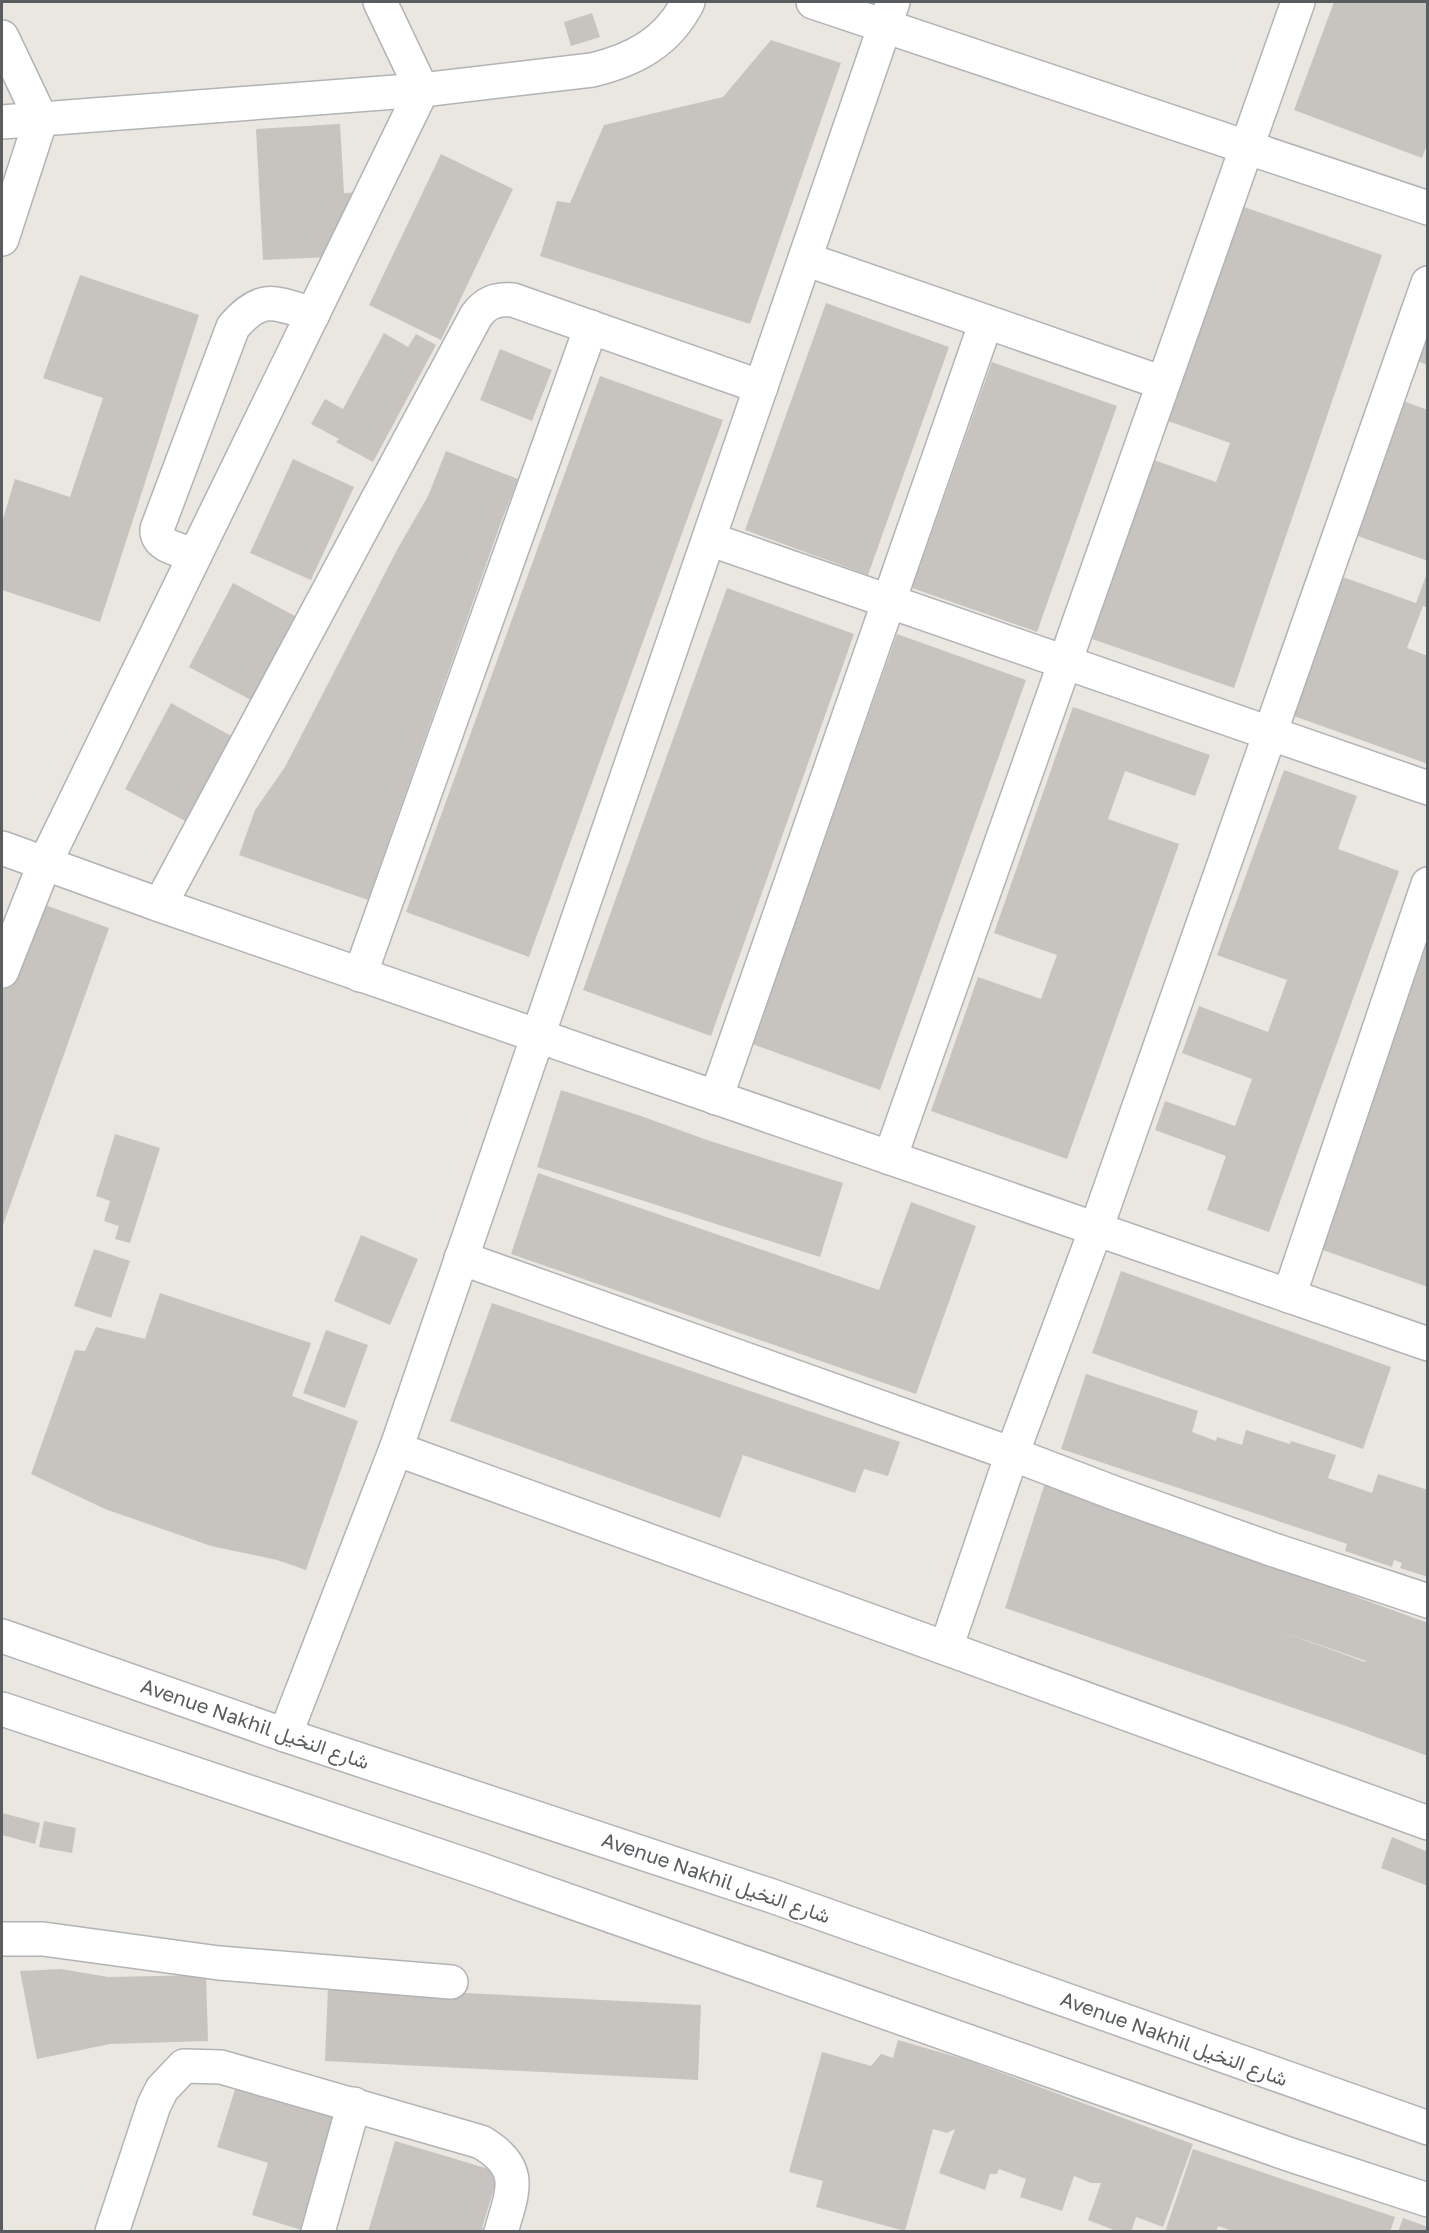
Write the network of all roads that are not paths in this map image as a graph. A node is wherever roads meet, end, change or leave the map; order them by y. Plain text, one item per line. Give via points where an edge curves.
1 (380, 2) edge
2 (688, 2) edge
3 (813, 2) edge
4 (1298, 2) edge
5 (889, 13) edge
6 (2, 37) edge
7 (422, 90) junction
8 (41, 119) junction
9 (2, 122) edge
10 (1246, 147) junction
11 (1428, 208) edge
12 (2, 239) edge
13 (805, 258) junction
14 (1428, 283) edge
15 (313, 314) junction
16 (986, 322) junction
17 (591, 327) junction
18 (1163, 383) junction
19 (761, 387) junction
20 (709, 538) junction
21 (195, 555) junction
22 (889, 601) junction
23 (1065, 662) junction
24 (1269, 734) junction
25 (1428, 788) edge
26 (2, 848) edge
27 (44, 865) junction
28 (1428, 884) edge
29 (160, 905) junction
30 (2, 970) edge
31 (360, 975) junction
32 (537, 1036) junction
33 (716, 1098) junction
34 (890, 1158) junction
35 (1096, 1229) junction
36 (461, 1258) junction
37 (1289, 1296) junction
38 (1428, 1344) edge
39 (396, 1449) junction
40 (1012, 1454) junction
41 (1428, 1601) edge
42 (2, 1636) edge
43 (946, 1648) junction
44 (2, 1709) edge
45 (285, 1735) junction
46 (1428, 1823) edge
47 (2, 1939) edge
48 (451, 1982) dead end
49 (354, 2104) junction
50 (1428, 2128) edge
51 (1428, 2200) edge
52 (112, 2232) edge
53 (318, 2232) edge
54 (501, 2232) edge

1 - 7 street
2 - 7 street via 665,34 619,64
3 - 5 street
4 - 10 street
5 - 10 street
5 - 13 street
6 - 8 street
7 - 8 street
7 - 15 street
8 - 9 street
8 - 12 street
10 - 11 street
10 - 18 street
13 - 16 street
13 - 19 street
14 - 24 street
15 - 21 street
15 - 21 street via 267,303 246,312 233,327 157,529 161,541
16 - 18 street
16 - 22 street
17 - 19 street
17 - 29 street via 513,300 492,302 476,316
17 - 31 street
18 - 23 street
19 - 20 street
20 - 22 street
20 - 32 street
21 - 27 street
22 - 23 street
22 - 33 street
23 - 24 street
23 - 34 street
24 - 25 street
24 - 35 street
26 - 27 street
27 - 29 street
27 - 30 street
28 - 37 street
29 - 31 street
31 - 32 street
32 - 33 street
32 - 36 street
33 - 34 street
34 - 35 street
35 - 37 street
35 - 40 street
36 - 39 street
36 - 40 street
37 - 38 street
39 - 43 street
39 - 45 street
40 - 41 street via 1271,1549
40 - 43 street
42 - 45 street, Avenue Nakhil شارع النخيل
43 - 46 street
44 - 51 street via 478,1869
45 - 50 street, Avenue Nakhil شارع النخيل via 772,1896
47 - 48 street via 43,1939 219,1963
49 - 52 street via 221,2067 184,2066 166,2083 154,2105
49 - 53 street
49 - 54 street via 481,2142 495,2150 509,2165 513,2180

